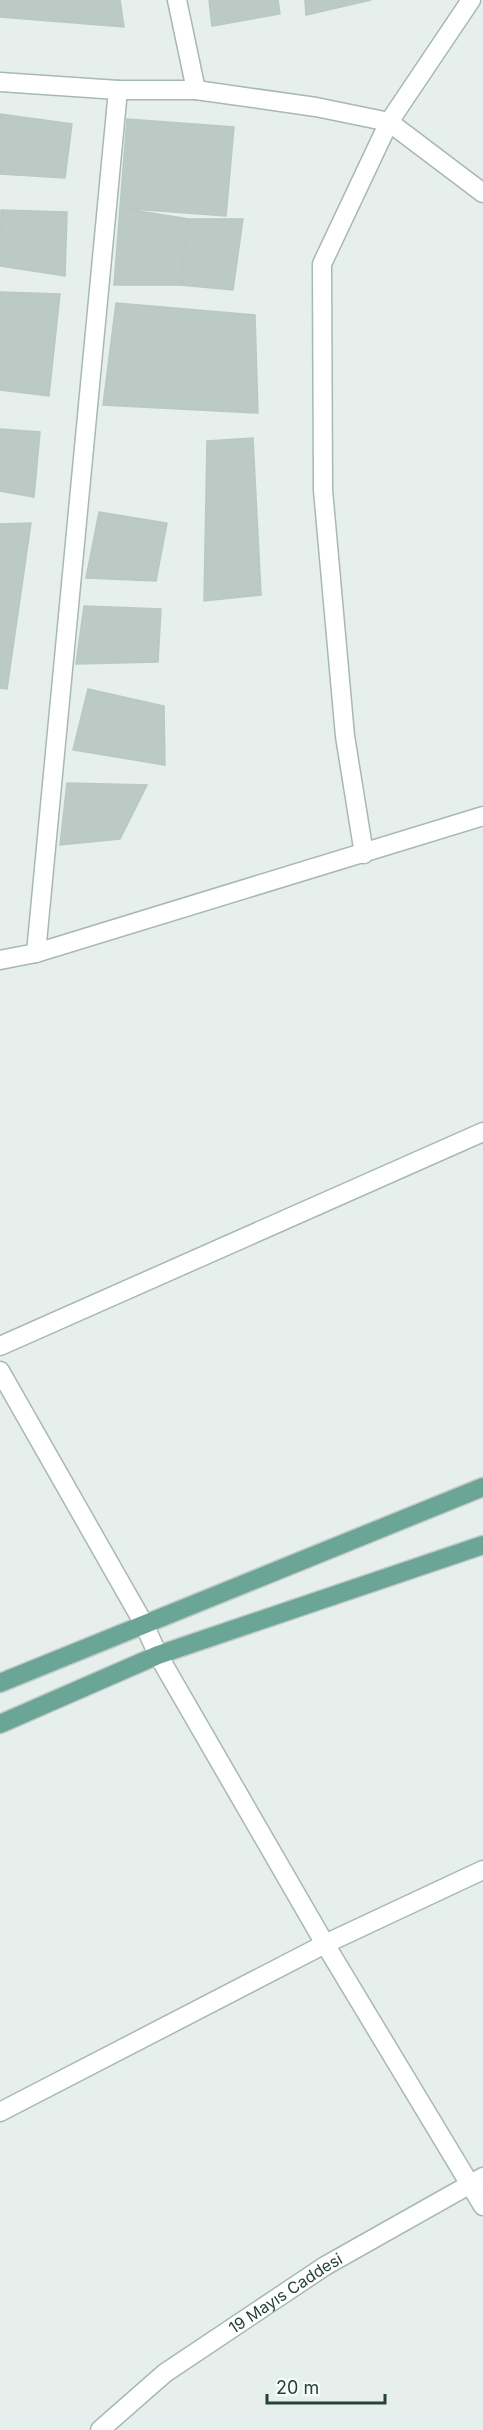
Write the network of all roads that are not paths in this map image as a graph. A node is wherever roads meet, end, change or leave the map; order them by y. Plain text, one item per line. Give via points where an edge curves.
1 (177, 0) edge
2 (471, 0) edge
3 (0, 82) edge
4 (118, 90) junction
5 (196, 90) junction
6 (389, 122) junction
7 (483, 193) edge
8 (483, 816) edge
9 (364, 854) junction
10 (36, 953) junction
11 (0, 960) edge
12 (483, 1132) edge
13 (0, 1346) edge
14 (0, 1371) edge
15 (483, 1487) edge
16 (483, 1545) edge
17 (144, 1624) junction
18 (158, 1655) junction
19 (0, 1683) edge
20 (0, 1724) edge
21 (483, 1870) edge
22 (325, 1944) junction
23 (0, 2112) edge
24 (476, 2181) edge
25 (483, 2206) edge
26 (100, 2430) edge

1 - 5 street
2 - 6 street
3 - 4 street
4 - 5 street
4 - 10 street
5 - 6 street
6 - 7 street
6 - 9 street via 322,264 323,490 345,736
8 - 9 street
9 - 10 street
10 - 11 street
12 - 13 street
14 - 17 street
15 - 17 main road
16 - 18 main road
17 - 18 street
17 - 19 main road
18 - 20 main road
18 - 22 street
21 - 22 street
22 - 23 street
22 - 24 street
24 - 25 street
24 - 26 street, 19 Mayıs Caddesi via 325,2266 165,2373

